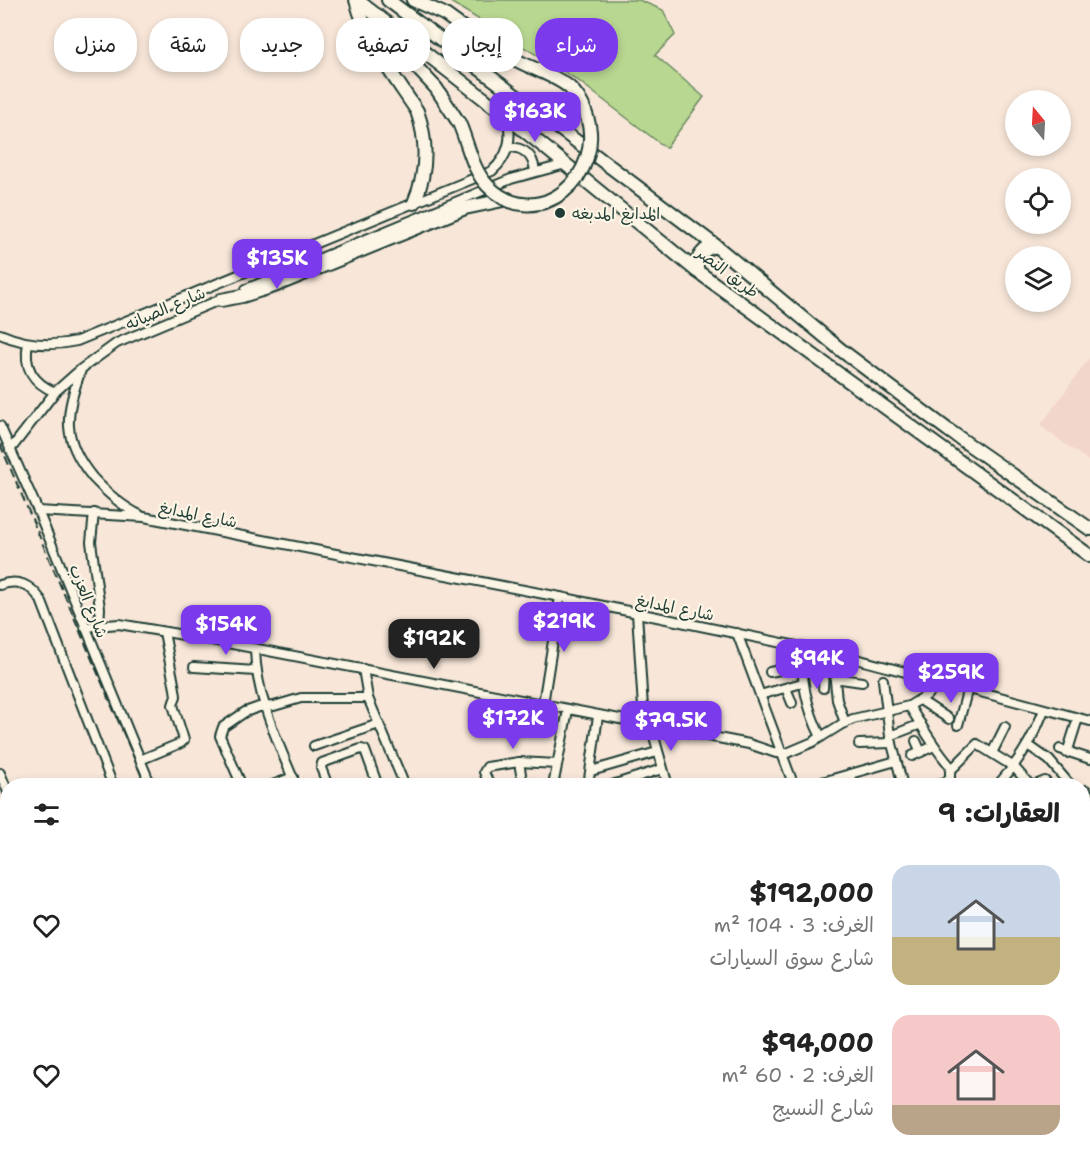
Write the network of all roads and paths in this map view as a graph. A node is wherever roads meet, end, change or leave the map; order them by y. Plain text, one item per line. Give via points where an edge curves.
1 (356, 0) edge
2 (388, 0) edge
3 (413, 0) edge
4 (377, 14) junction
5 (505, 115) junction
6 (508, 147) junction
7 (566, 164) junction
8 (535, 171) junction
9 (508, 199) junction
10 (414, 203) junction
11 (716, 246) junction
12 (697, 271) junction
13 (221, 300) junction
14 (0, 334) edge
15 (28, 343) junction
16 (81, 369) junction
17 (55, 392) junction
18 (0, 426) edge
19 (10, 450) junction
20 (38, 511) junction
21 (94, 513) junction
22 (144, 517) junction
23 (1090, 529) edge
24 (1090, 556) edge
25 (0, 585) edge
26 (560, 597) junction
27 (638, 613) junction
28 (99, 625) junction
29 (85, 627) junction
30 (164, 632) junction
31 (737, 633) junction
32 (802, 646) junction
33 (255, 648) junction
34 (825, 651) junction
35 (845, 656) junction
36 (194, 668) dead end
37 (802, 668) junction
38 (363, 669) junction
39 (256, 671) junction
40 (770, 672) dead end
41 (840, 679) junction
42 (883, 680) dead end
43 (940, 681) junction
44 (862, 682) dead end
45 (802, 683) junction
46 (786, 688) junction
47 (823, 688) dead end
48 (968, 688) junction
49 (760, 695) junction
50 (368, 698) junction
51 (921, 700) junction
52 (792, 703) dead end
53 (543, 704) junction
54 (909, 706) junction
55 (266, 707) junction
56 (568, 710) junction
57 (1044, 710) junction
58 (887, 711) junction
59 (598, 716) junction
60 (1078, 718) junction
61 (949, 719) dead end
62 (1090, 721) edge
63 (844, 723) junction
64 (379, 724) junction
65 (921, 724) junction
66 (647, 725) junction
67 (958, 725) dead end
68 (1005, 727) dead end
69 (821, 737) junction
70 (891, 739) junction
71 (916, 741) dead end
72 (859, 744) dead end
73 (1028, 745) junction
74 (314, 746) dead end
75 (934, 746) junction
76 (657, 752) junction
77 (921, 752) junction
78 (992, 753) junction
79 (782, 754) junction
80 (912, 756) dead end
81 (140, 759) junction
82 (1090, 759) edge
83 (896, 761) junction
84 (519, 762) junction
85 (557, 764) junction
86 (1014, 767) junction
87 (952, 768) junction
88 (662, 769) junction
89 (591, 771) junction
90 (850, 774) junction
91 (293, 777) edge
92 (110, 778) edge
93 (148, 778) edge
94 (238, 778) edge
95 (325, 778) edge
96 (375, 778) edge
97 (402, 778) edge
98 (488, 778) edge
99 (522, 778) edge
100 (554, 778) edge
101 (590, 778) edge
102 (634, 778) edge
103 (665, 778) edge
104 (791, 778) edge
105 (836, 778) edge
106 (851, 778) edge
107 (901, 778) edge
108 (950, 778) edge
109 (1004, 778) edge
110 (1024, 778) edge
111 (1064, 778) edge

1 - 4 highway, طريق النصر
1 - 10 highway via 372,43 420,120 425,161
2 - 11 highway, طريق النصر
3 - 9 highway, bridge via 568,87 584,108 590,140 588,156 576,182 553,199 538,203
4 - 5 highway, طريق النصر
4 - 9 highway, bridge via 388,37 436,88 459,123 479,174 488,186
5 - 6 street
5 - 7 highway, طريق النصر
6 - 8 street via 525,151
6 - 10 street, شارع الصيانه via 492,171
7 - 8 street, شارع الصيانه
7 - 12 highway, طريق النصر
8 - 13 street, شارع الصيانه
9 - 13 highway via 465,208 274,286
10 - 15 street, شارع الصيانه via 77,341
11 - 12 highway via 701,254
11 - 23 highway, طريق النصر via 841,350
12 - 24 highway, طريق النصر
13 - 16 street, شارع الصيانه via 117,343
14 - 15 street, شارع الصيانه
15 - 17 street via 26,354 31,374
16 - 17 street, شارع الصيانه
16 - 22 street, شارع المدابغ via 69,414 76,454 108,494
17 - 19 street, شارع الصيانه
18 - 19 street, شارع العزب
19 - 20 street, شارع العزب
20 - 21 street, شارع المدابغ
20 - 29 street, شارع العزب
21 - 22 street, شارع المدابغ
21 - 28 street via 91,542
22 - 26 street, شارع المدابغ
25 - 92 street via 22,583 34,589 41,600
26 - 27 street, شارع المدابغ
26 - 53 street
27 - 31 street, شارع المدابغ
27 - 66 street
28 - 29 street
28 - 30 street via 118,624
29 - 81 street, شارع العزب
30 - 33 street
30 - 81 street via 176,689 173,705 184,740
31 - 32 street, شارع المدابغ
31 - 49 street
32 - 34 street, شارع المدابغ
32 - 37 street
33 - 38 street
33 - 39 street
34 - 35 street, شارع المدابغ
34 - 47 street
35 - 41 street
35 - 43 street, شارع المدابغ
36 - 39 street
37 - 40 street
37 - 45 street
38 - 50 street
38 - 53 street
39 - 55 street
41 - 44 street
41 - 63 street via 835,681
42 - 58 street
43 - 48 street, شارع المدابغ
43 - 51 street
45 - 46 street
45 - 69 street
46 - 49 street
46 - 52 street
48 - 57 street, شارع المدابغ
48 - 67 street
49 - 79 street
50 - 55 street via 301,698
50 - 64 street
51 - 54 street
51 - 61 street
53 - 56 street
54 - 58 street
54 - 65 street
55 - 91 street
55 - 94 street via 244,712 220,731
56 - 59 street
56 - 85 street
57 - 60 street, شارع المدابغ
57 - 73 street
58 - 63 street
58 - 70 street
59 - 66 street
59 - 89 street
60 - 62 street, شارع المدابغ
60 - 82 street via 1063,751
63 - 69 street
64 - 74 street
64 - 97 street
65 - 70 street
65 - 75 street
66 - 76 street
66 - 79 street
68 - 78 street
69 - 79 street
70 - 72 street
70 - 83 street
71 - 77 street
73 - 86 street
73 - 111 street via 1049,760
75 - 77 street
75 - 87 street
76 - 88 street
76 - 89 street
77 - 80 street
78 - 86 street
78 - 87 street via 975,744
79 - 104 street
81 - 93 street, شارع العزب
83 - 90 street
83 - 107 street
84 - 85 street
84 - 98 street via 485,769
84 - 99 street
85 - 100 street
86 - 109 street
86 - 110 street
87 - 108 street
88 - 102 street
88 - 103 street
89 - 101 street
90 - 105 street
90 - 106 street
95 - 96 street via 321,763 362,749

